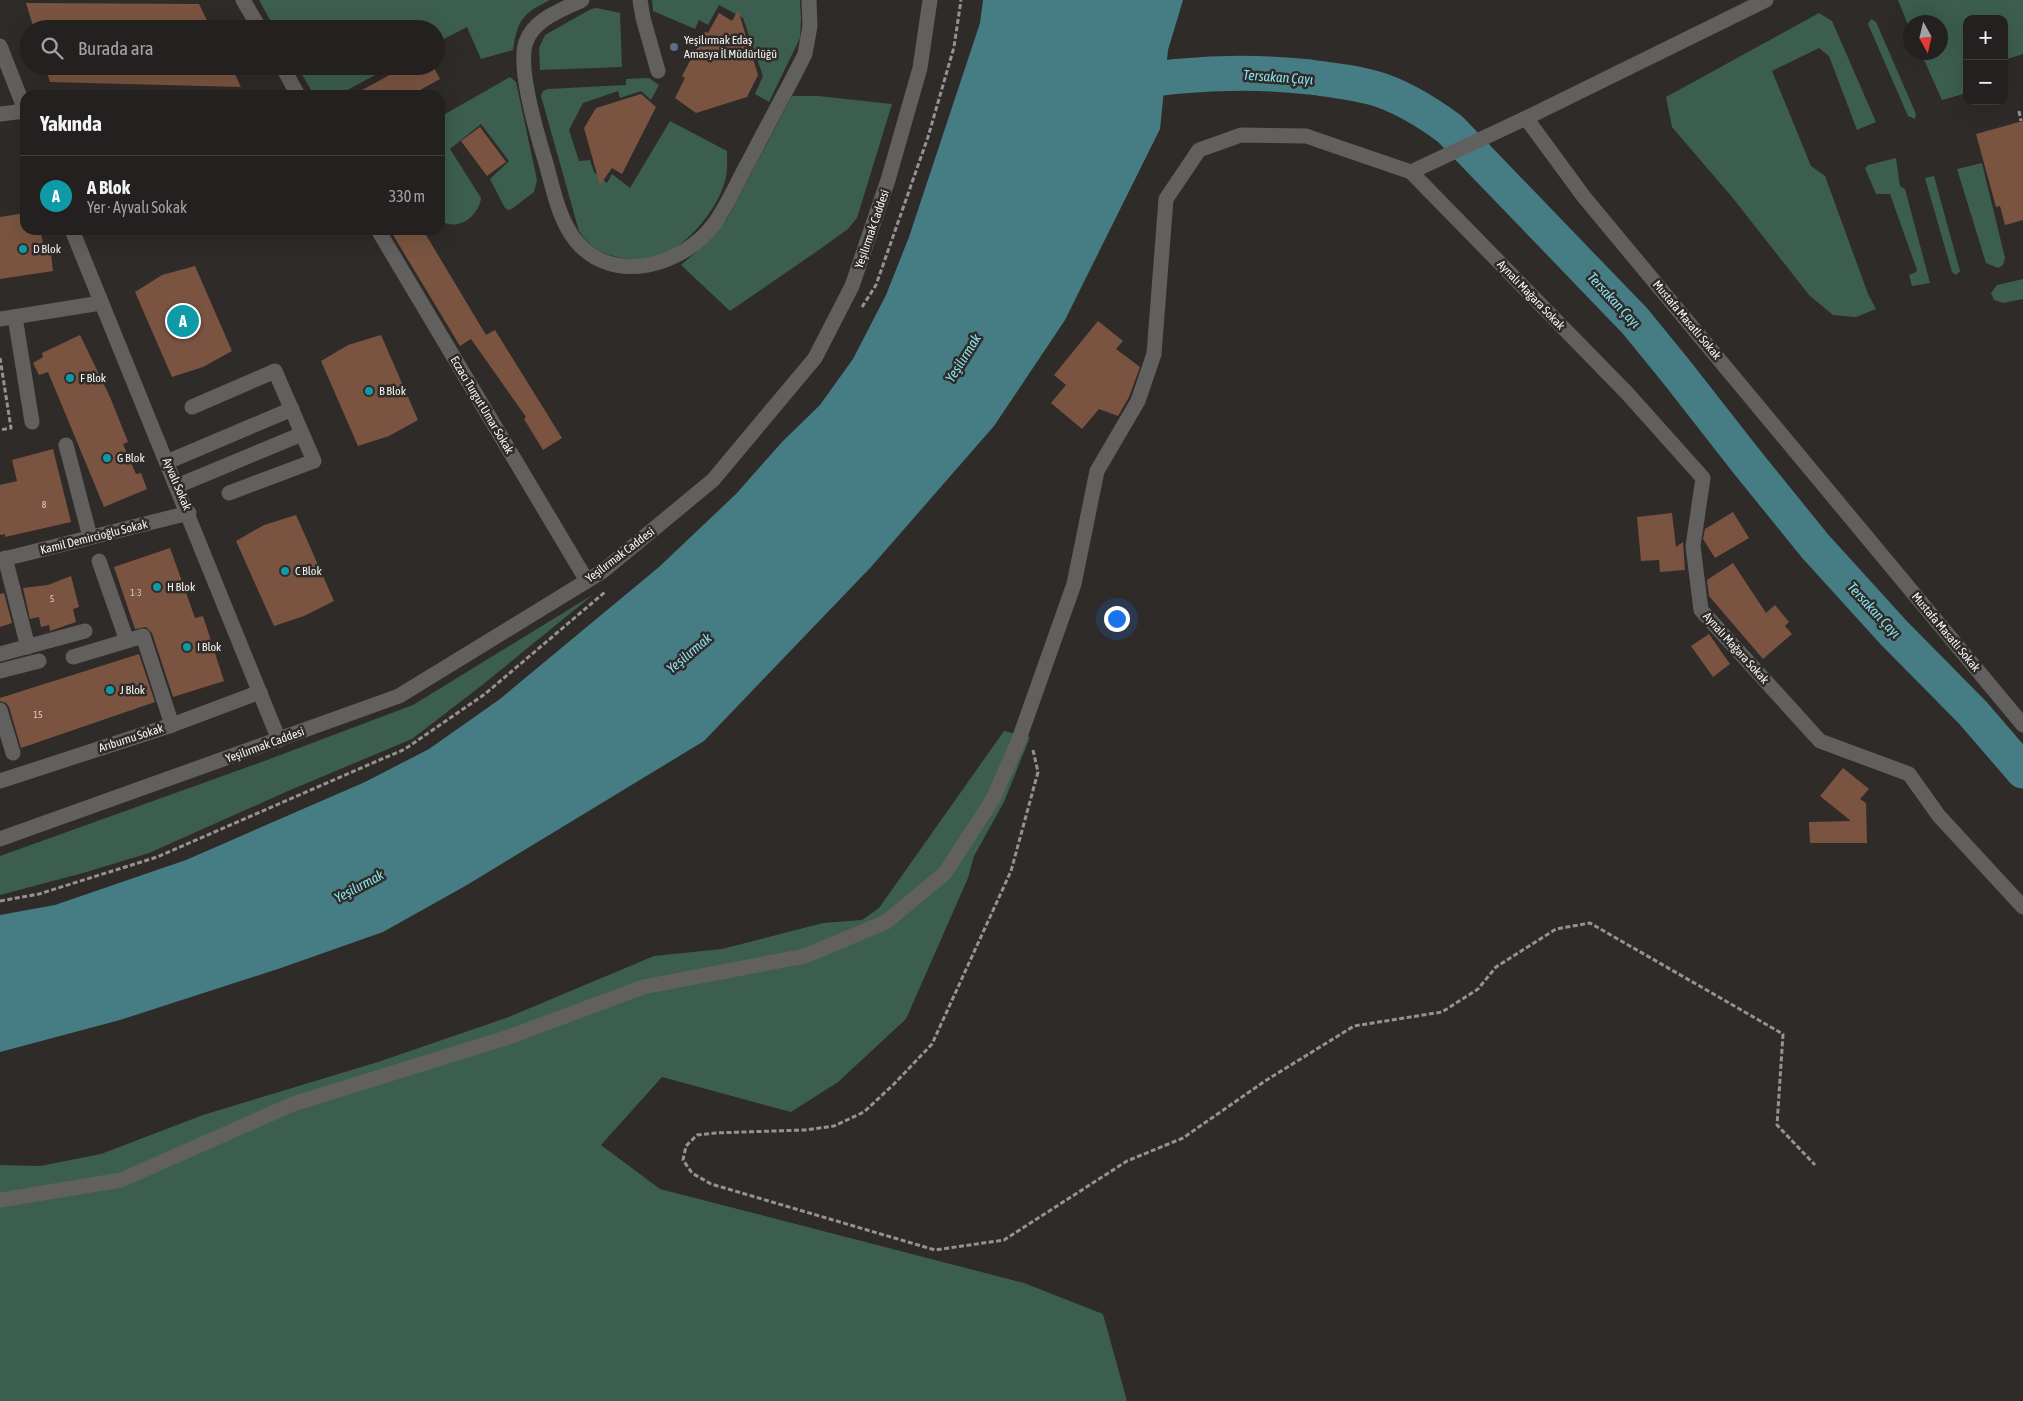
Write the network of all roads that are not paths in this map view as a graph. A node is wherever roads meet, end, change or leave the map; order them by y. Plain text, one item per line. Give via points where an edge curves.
1 (244, 0) edge
2 (582, 0) edge
3 (640, 0) edge
4 (809, 0) edge
5 (930, 0) edge
6 (1766, 0) edge
7 (255, 20) edge
8 (0, 46) edge
9 (658, 71) dead end
10 (287, 75) edge
11 (295, 90) edge
12 (20, 98) edge
13 (20, 112) edge
14 (0, 114) edge
15 (1526, 118) junction
16 (1411, 172) junction
17 (74, 235) edge
18 (381, 235) edge
19 (101, 303) junction
20 (15, 317) junction
21 (0, 319) edge
22 (192, 407) dead end
23 (292, 409) junction
24 (32, 422) dead end
25 (302, 434) junction
26 (66, 445) dead end
27 (167, 462) junction
28 (178, 486) junction
29 (229, 493) dead end
30 (189, 514) junction
31 (90, 538) junction
32 (3, 559) edge
33 (99, 561) dead end
34 (587, 581) junction
35 (85, 630) dead end
36 (127, 641) junction
37 (28, 646) junction
38 (0, 654) edge
39 (73, 657) dead end
40 (39, 661) dead end
41 (0, 670) edge
42 (260, 692) junction
43 (0, 710) edge
44 (172, 725) junction
45 (2023, 725) edge
46 (279, 740) junction
47 (13, 753) dead end
48 (0, 781) edge
49 (0, 839) edge
50 (2023, 907) edge
51 (0, 1200) edge

1 - 7 street
2 - 4 street via 541,21 532,30 524,50 527,87 544,156 568,229 587,251 608,262 632,268 648,266 684,251 713,225 805,54 810,26
3 - 9 street
5 - 34 street, Yeşilırmak Caddesi via 920,68 888,180 852,286 815,358 713,480
6 - 15 street
8 - 12 street
10 - 11 street
13 - 14 street
15 - 16 street
15 - 45 street, Mustafa Masatlı Sokak via 1584,197
16 - 50 street, Aynalı Mağara Sokak via 1627,393 1703,478 1693,546 1701,610 1820,741 1909,774 1939,816
16 - 51 street via 1306,136 1241,135 1199,150 1166,199 1154,354 1138,401 1097,470 1074,584 1018,742 993,799 945,873 886,922 805,956 643,987 509,1036 292,1104 121,1180
17 - 19 street, Ayvalı Sokak
18 - 34 street, Eczacı Turgut Umar Sokak
19 - 20 street
19 - 27 street, Ayvalı Sokak
20 - 21 street
20 - 24 street
22 - 23 street via 275,371
23 - 25 street
23 - 27 street
25 - 28 street
25 - 29 street via 314,461
26 - 31 street
27 - 28 street, Ayvalı Sokak
28 - 30 street, Ayvalı Sokak
30 - 31 street, Kamil Demircioğlu Sokak
30 - 42 street, Ayvalı Sokak
31 - 32 street, Kamil Demircioğlu Sokak
32 - 37 street
33 - 36 street
34 - 46 street, Yeşilırmak Caddesi via 399,696
35 - 37 street
36 - 39 street
36 - 44 street via 143,636
37 - 38 street
40 - 41 street
42 - 44 street, Arıburnu Sokak
42 - 46 street, Ayvalı Sokak
43 - 47 street
44 - 48 street, Arıburnu Sokak
46 - 49 street, Yeşilırmak Caddesi

